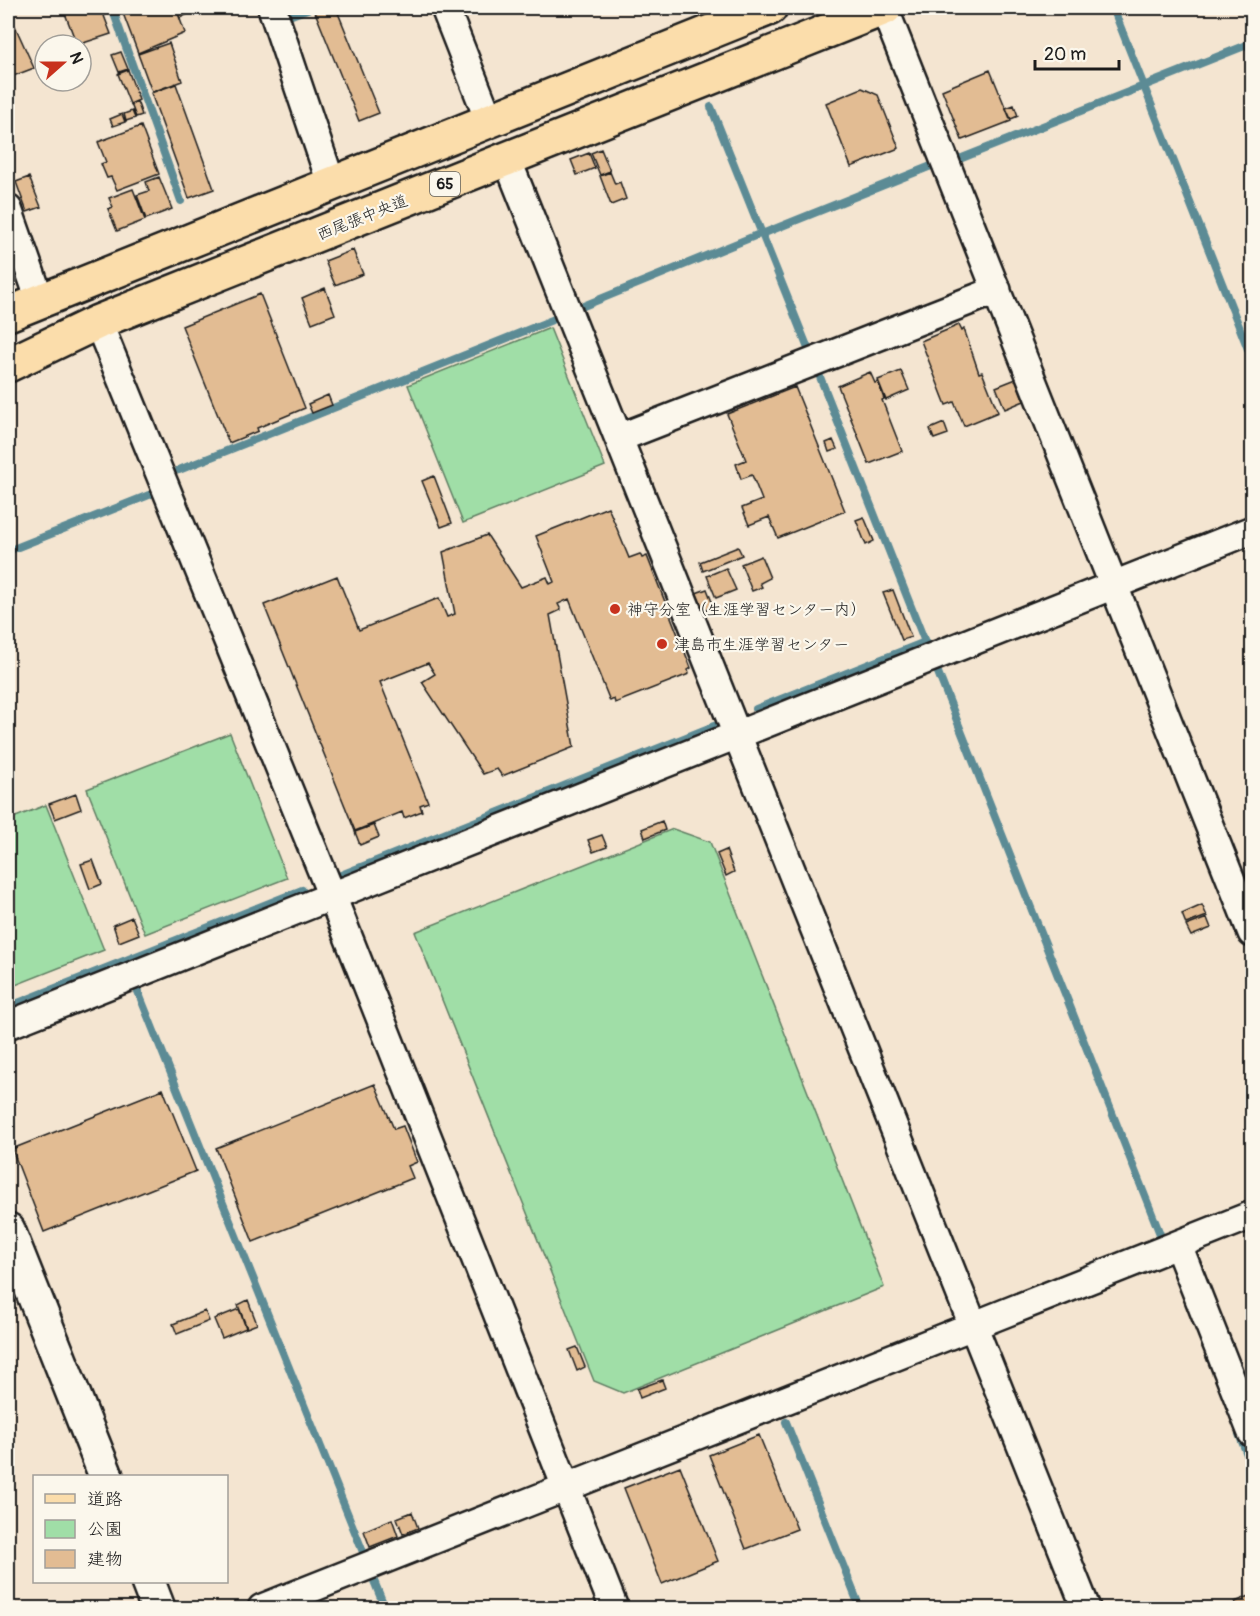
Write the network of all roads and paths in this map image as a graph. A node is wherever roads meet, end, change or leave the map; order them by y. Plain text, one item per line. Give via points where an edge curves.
1 (272, 8) edge
2 (444, 8) edge
3 (770, 8) edge
4 (885, 8) edge
5 (489, 120) junction
6 (507, 159) junction
7 (331, 183) junction
8 (8, 209) edge
9 (997, 290) junction
10 (40, 300) junction
11 (8, 314) edge
12 (98, 322) junction
13 (8, 365) edge
14 (619, 438) junction
15 (1252, 530) edge
16 (1114, 585) junction
17 (738, 735) junction
18 (332, 896) junction
19 (1252, 933) edge
20 (8, 1025) edge
21 (1252, 1215) edge
22 (8, 1230) edge
23 (1178, 1245) junction
24 (974, 1326) junction
25 (1252, 1433) edge
26 (106, 1475) edge
27 (566, 1488) junction
28 (149, 1583) edge
29 (158, 1608) edge
30 (262, 1608) edge
31 (614, 1608) edge
32 (1086, 1608) edge

1 - 7 street
2 - 5 street
3 - 5 main road
4 - 6 main road, 西尾張中央道 / 65
4 - 9 street
5 - 7 main road
6 - 12 main road, 西尾張中央道 / 65
6 - 14 street
7 - 10 main road
8 - 10 street
9 - 14 street
9 - 16 street
10 - 11 main road
12 - 13 main road, 西尾張中央道 / 65
12 - 18 street
14 - 17 street
15 - 16 street
16 - 17 street
16 - 19 street
17 - 18 street
17 - 24 street
18 - 20 street
18 - 27 street
21 - 23 street
22 - 26 street
23 - 24 street
23 - 25 street
24 - 27 street
24 - 32 street
27 - 30 street
27 - 31 street
28 - 29 street

